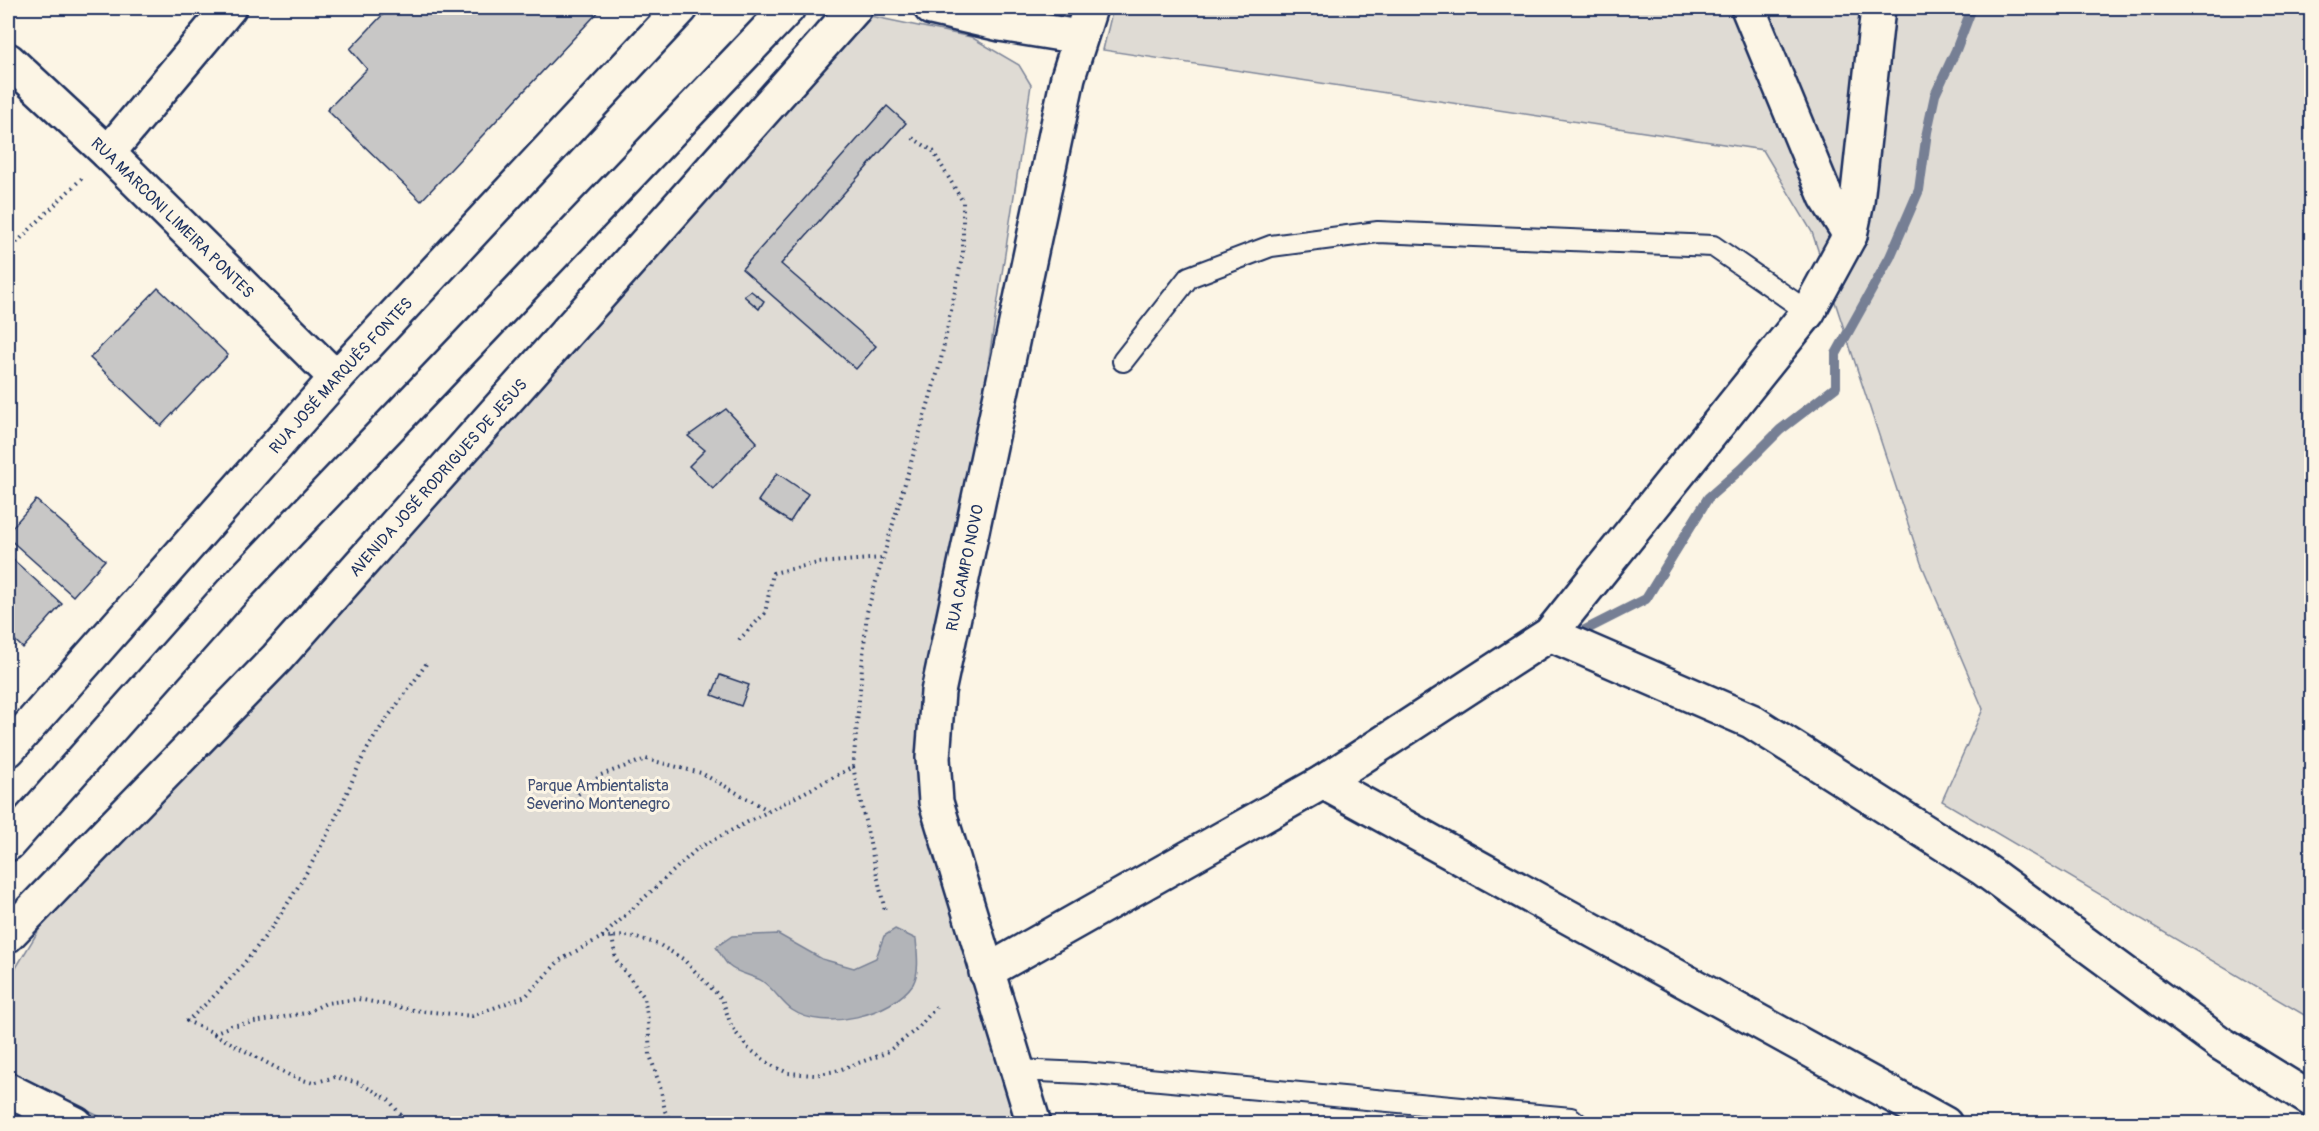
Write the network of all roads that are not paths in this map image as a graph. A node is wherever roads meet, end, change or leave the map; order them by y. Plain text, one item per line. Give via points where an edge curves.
1 (229, 8) edge
2 (681, 8) edge
3 (788, 8) edge
4 (855, 8) edge
5 (931, 8) edge
6 (1748, 8) edge
7 (1878, 8) edge
8 (1084, 22) edge
9 (8, 60) edge
10 (108, 153) junction
11 (1850, 235) junction
12 (1808, 312) junction
13 (1123, 361) dead end
14 (336, 378) junction
15 (1550, 634) junction
16 (12, 734) edge
17 (1323, 782) junction
18 (8, 844) edge
19 (10, 934) edge
20 (986, 972) junction
21 (1016, 1070) junction
22 (8, 1090) edge
23 (2312, 1100) edge
24 (76, 1124) edge
25 (1034, 1124) edge
26 (1578, 1124) edge
27 (1945, 1124) edge

1 - 10 street
2 - 14 street, RUA JOSÉ MARQUÊS FONTES
3 - 18 street via 239,584
4 - 19 street, AVENIDA JOSÉ RODRIGUES DE JESUS via 278,658
5 - 8 street via 1000,24
6 - 11 street via 1826,197
7 - 11 street
8 - 20 street, RUA CAMPO NOVO via 1068,77 938,692 933,758 936,802
9 - 10 street, RUA MARCONI LIMEIRA PONTES
10 - 14 street, RUA MARCONI LIMEIRA PONTES
11 - 12 street
12 - 13 lane via 1713,246 1378,232 1270,246 1189,277
12 - 15 street
14 - 16 street, RUA JOSÉ MARQUÊS FONTES
15 - 17 street
15 - 23 street via 1751,721 1982,868 2220,1043
17 - 20 street
17 - 27 street
20 - 21 street, RUA CAMPO NOVO
21 - 25 street, RUA CAMPO NOVO
21 - 26 lane via 1571,1118
22 - 24 street

